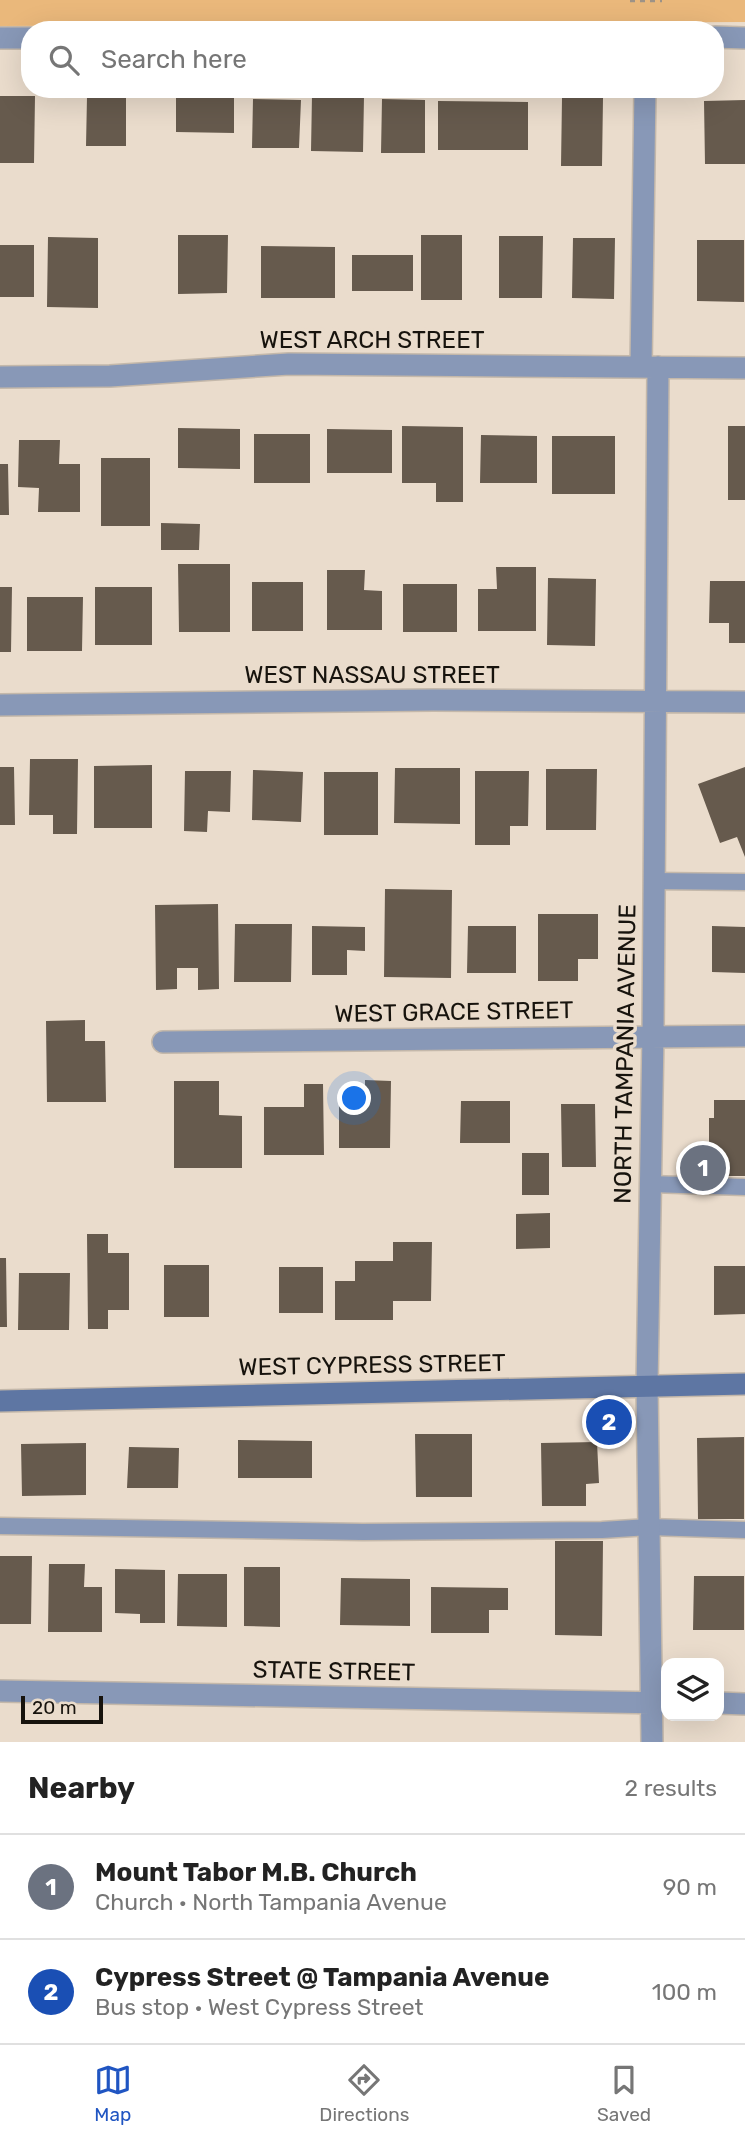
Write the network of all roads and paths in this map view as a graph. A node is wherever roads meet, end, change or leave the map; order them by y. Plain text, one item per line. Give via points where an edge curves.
1 (630, 0) edge
2 (662, 0) edge
3 (724, 37) edge
4 (0, 38) edge
5 (21, 38) edge
6 (745, 38) edge
7 (645, 98) edge
8 (650, 367) junction
9 (745, 368) edge
10 (0, 377) edge
11 (655, 700) junction
12 (745, 702) edge
13 (0, 705) edge
14 (653, 881) junction
15 (745, 881) edge
16 (653, 1035) junction
17 (745, 1036) edge
18 (163, 1042) dead end
19 (650, 1184) junction
20 (745, 1187) edge
21 (745, 1384) edge
22 (647, 1385) junction
23 (0, 1401) edge
24 (0, 1526) edge
25 (649, 1527) junction
26 (745, 1530) edge
27 (0, 1691) edge
28 (659, 1703) edge
29 (724, 1703) edge
30 (745, 1704) edge
31 (652, 1742) edge

1 - 2 path
3 - 6 street
4 - 5 street
7 - 8 street, NORTH TAMPANIA AVENUE
8 - 9 street, WEST ARCH STREET
8 - 10 street, WEST ARCH STREET via 289,365 110,376
8 - 11 street, NORTH TAMPANIA AVENUE
11 - 12 street, WEST NASSAU STREET
11 - 13 street, WEST NASSAU STREET
11 - 14 street, NORTH TAMPANIA AVENUE
14 - 15 lane
14 - 16 street, NORTH TAMPANIA AVENUE
16 - 17 street, WEST GRACE STREET
16 - 18 street, WEST GRACE STREET
16 - 19 street, NORTH TAMPANIA AVENUE
19 - 20 lane
19 - 22 street, NORTH TAMPANIA AVENUE
21 - 22 street, WEST CYPRESS STREET
22 - 23 street, WEST CYPRESS STREET
22 - 25 street, NORTH TAMPANIA AVENUE
24 - 25 lane via 363,1532
25 - 26 lane
25 - 28 street, NORTH TAMPANIA AVENUE
27 - 28 street, STATE STREET
28 - 31 street, NORTH TAMPANIA AVENUE
29 - 30 street

